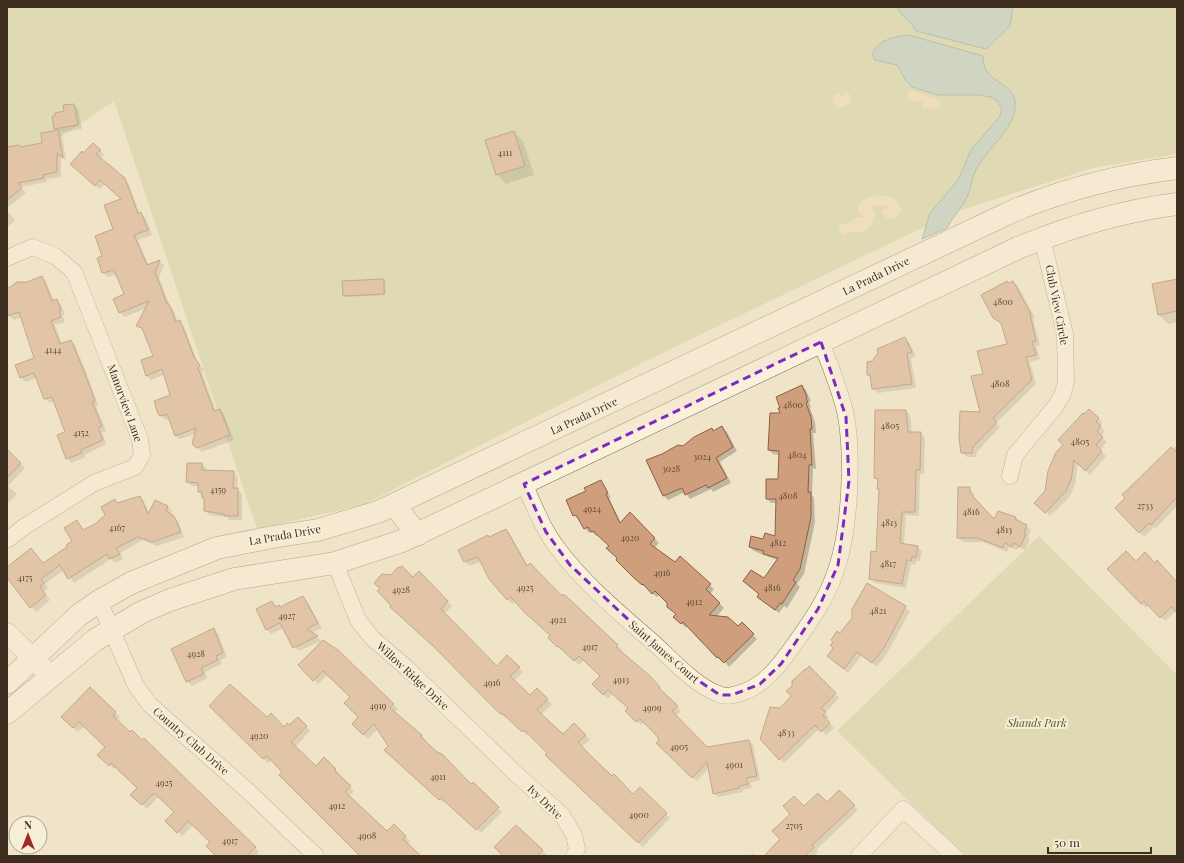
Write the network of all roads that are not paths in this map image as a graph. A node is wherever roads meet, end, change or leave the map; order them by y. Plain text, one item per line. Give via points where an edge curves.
1 (1177, 168) edge
2 (1177, 204) edge
3 (1042, 238) junction
4 (7, 258) edge
5 (821, 342) junction
6 (1010, 476) dead end
7 (524, 484) junction
8 (395, 505) junction
9 (417, 534) junction
10 (7, 540) edge
11 (335, 563) junction
12 (99, 601) junction
13 (112, 629) junction
14 (7, 633) edge
15 (32, 657) junction
16 (52, 676) junction
17 (7, 682) edge
18 (7, 713) edge
19 (515, 773) joint
20 (316, 856) edge
21 (574, 856) edge
22 (859, 856) edge
23 (954, 856) edge

1 - 8 main road, La Prada Drive via 1091,184 1013,211
2 - 3 main road via 1092,220
3 - 5 main road
3 - 6 street, Club View Circle via 1065,334 1066,381 1063,394 1056,406 1015,455
4 - 10 street, Manorview Lane via 33,247 64,262 74,272 140,439 142,456 135,467 94,483
5 - 7 main road
5 - 7 street, Saint James Court via 846,417 849,480 844,541 838,565 818,610 781,664 760,684 746,691 720,695 704,686 681,669 608,602 557,549 546,532
7 - 9 main road
8 - 9 main road
8 - 12 main road, La Prada Drive via 336,526 217,548 132,583
9 - 11 main road via 379,550
11 - 13 main road via 217,584 142,612
11 - 19 street, Willow Ridge Drive via 358,620 372,638 408,669
12 - 13 street, Country Club Drive
12 - 15 main road, La Prada Drive via 79,615
13 - 16 main road
13 - 20 street, Country Club Drive via 136,686 150,705 248,791
14 - 15 street
15 - 16 street
15 - 17 main road, La Prada Drive
16 - 18 main road
19 - 21 street, Ivy Drive via 562,815 574,835 577,848
22 - 23 street via 903,809

